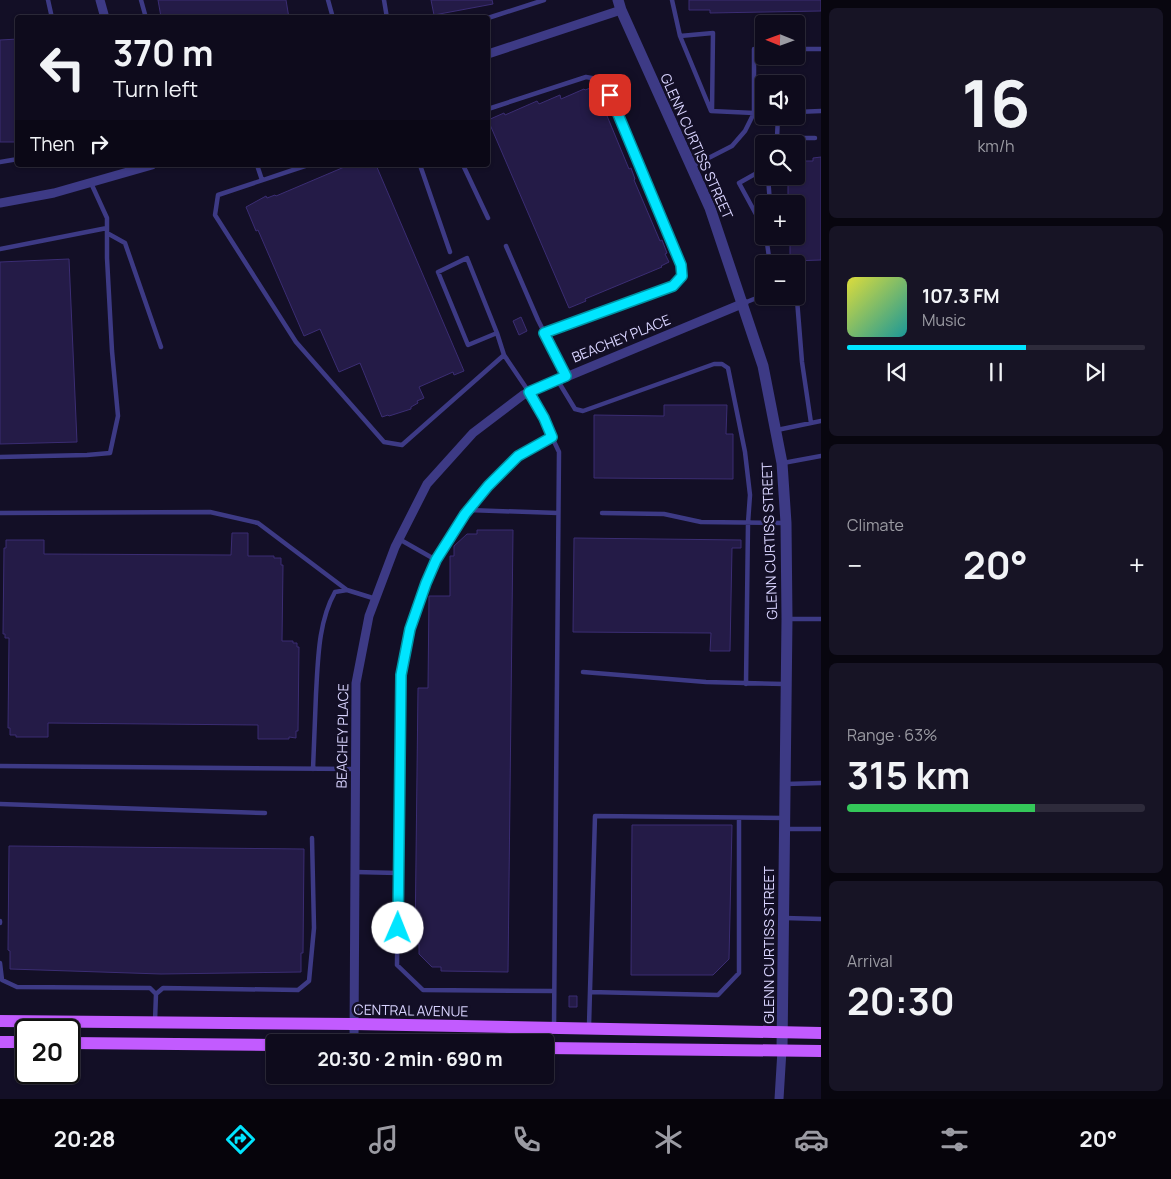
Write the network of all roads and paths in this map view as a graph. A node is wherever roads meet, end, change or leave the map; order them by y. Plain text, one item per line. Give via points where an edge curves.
1 (48, 0) edge
2 (100, 0) edge
3 (141, 0) edge
4 (328, 0) edge
5 (384, 0) edge
6 (544, 0) edge
7 (672, 0) edge
8 (620, 5) edge
9 (51, 15) edge
10 (104, 15) edge
11 (145, 15) edge
12 (332, 15) edge
13 (386, 15) edge
14 (490, 17) edge
15 (680, 36) junction
16 (821, 48) edge
17 (755, 49) edge
18 (805, 49) edge
19 (490, 53) edge
20 (490, 108) edge
21 (712, 111) junction
22 (821, 111) edge
23 (805, 112) edge
24 (754, 113) junction
25 (805, 138) edge
26 (815, 138) dead end
27 (15, 160) edge
28 (0, 162) edge
29 (692, 166) junction
30 (143, 167) edge
31 (258, 167) edge
32 (302, 167) edge
33 (421, 167) edge
34 (464, 167) edge
35 (755, 174) edge
36 (262, 180) junction
37 (91, 183) junction
38 (0, 203) edge
39 (755, 212) edge
40 (488, 218) dead end
41 (107, 230) junction
42 (506, 246) dead end
43 (0, 249) edge
44 (450, 252) dead end
45 (755, 299) edge
46 (744, 303) junction
47 (797, 305) edge
48 (497, 333) junction
49 (544, 333) junction
50 (161, 347) dead end
51 (504, 355) junction
52 (562, 378) junction
53 (529, 392) junction
54 (821, 421) edge
55 (811, 423) junction
56 (777, 430) junction
57 (552, 437) junction
58 (821, 456) edge
59 (0, 457) edge
60 (782, 463) junction
61 (468, 510) junction
62 (0, 513) edge
63 (558, 513) junction
64 (602, 513) dead end
65 (748, 523) junction
66 (786, 523) junction
67 (399, 539) junction
68 (436, 560) junction
69 (347, 590) junction
70 (376, 598) junction
71 (787, 619) junction
72 (821, 619) edge
73 (583, 672) dead end
74 (746, 684) junction
75 (786, 684) junction
76 (0, 766) edge
77 (312, 769) junction
78 (355, 769) junction
79 (821, 783) edge
80 (784, 784) junction
81 (0, 804) edge
82 (265, 813) dead end
83 (740, 818) junction
84 (784, 823) junction
85 (821, 829) edge
86 (312, 838) dead end
87 (355, 872) junction
88 (398, 873) junction
89 (783, 918) junction
90 (821, 919) edge
91 (0, 963) edge
92 (554, 991) junction
93 (590, 992) junction
94 (156, 994) junction
95 (0, 1020) edge
96 (155, 1022) junction
97 (354, 1024) junction
98 (554, 1028) junction
99 (589, 1028) junction
100 (782, 1033) junction
101 (821, 1033) edge
102 (354, 1034) edge
103 (552, 1034) edge
104 (0, 1042) edge
105 (15, 1042) edge
106 (80, 1043) edge
107 (155, 1044) junction
108 (266, 1045) edge
109 (554, 1048) edge
110 (782, 1050) junction
111 (821, 1051) edge
112 (779, 1099) edge

1 - 9 lane
2 - 10 street
3 - 11 lane
4 - 12 lane
5 - 13 lane
6 - 14 lane
7 - 15 lane
8 - 19 street
8 - 29 street, GLENN CURTISS STREET
15 - 21 lane
15 - 21 lane via 713,33
16 - 18 lane
17 - 24 lane
20 - 49 lane via 586,77 597,79 610,95 681,265 682,276 673,286
21 - 24 lane
22 - 23 lane
24 - 29 lane via 732,146
25 - 26 lane
27 - 28 lane
29 - 46 street, GLENN CURTISS STREET
30 - 37 street
31 - 36 lane
32 - 36 lane
33 - 44 lane
34 - 40 lane
35 - 39 lane via 739,182
36 - 51 lane via 218,195 215,215 296,342 384,442 402,445
37 - 38 street
37 - 41 lane via 107,218
41 - 43 lane
41 - 50 lane via 125,243
41 - 59 lane via 118,416 110,453
42 - 49 lane
45 - 46 lane
46 - 52 street, BEACHEY PLACE
46 - 56 street, GLENN CURTISS STREET via 764,366
47 - 55 lane
48 - 48 lane via 467,258 438,272 468,345
48 - 51 lane
49 - 52 lane
51 - 53 lane
52 - 53 street, BEACHEY PLACE
52 - 65 lane via 575,409 583,410 714,364 728,368 745,452 750,496
53 - 57 lane
53 - 67 street, BEACHEY PLACE via 472,434 446,462 427,484
54 - 55 lane
55 - 56 lane
56 - 60 street, GLENN CURTISS STREET
57 - 61 lane via 518,456
57 - 63 lane via 559,452
58 - 60 lane
60 - 66 street, GLENN CURTISS STREET
61 - 63 lane
61 - 68 lane
62 - 69 lane via 210,512 232,516 258,523
63 - 92 lane
64 - 65 lane via 664,514 701,522
65 - 66 lane
65 - 74 lane
66 - 71 street, GLENN CURTISS STREET
67 - 68 lane
67 - 70 street, BEACHEY PLACE
68 - 88 lane via 410,629 401,675
69 - 70 lane
69 - 77 lane via 335,592 324,623 318,656
70 - 78 street, BEACHEY PLACE via 369,616 356,684
71 - 72 lane
71 - 75 street, GLENN CURTISS STREET
73 - 74 lane
74 - 75 lane
75 - 80 street, GLENN CURTISS STREET
76 - 77 lane
77 - 78 lane
78 - 87 street, BEACHEY PLACE
79 - 80 lane
80 - 84 street, GLENN CURTISS STREET
81 - 82 lane
83 - 84 lane
83 - 93 lane via 739,973 718,994
83 - 93 lane via 596,816
84 - 85 lane
84 - 89 street, GLENN CURTISS STREET
86 - 94 lane via 314,928 309,981 298,990 163,988
87 - 88 lane
87 - 97 street, BEACHEY PLACE
88 - 92 lane via 397,965 424,990
89 - 90 lane
89 - 100 street, GLENN CURTISS STREET
91 - 94 lane via 2,980 17,987 150,988
92 - 98 lane
93 - 99 lane
94 - 96 lane
95 - 96 main road, CENTRAL AVENUE
96 - 97 main road, CENTRAL AVENUE
96 - 107 main road
97 - 98 main road, CENTRAL AVENUE
97 - 102 street, BEACHEY PLACE
98 - 99 main road, CENTRAL AVENUE
98 - 103 main road
99 - 100 main road, CENTRAL AVENUE
100 - 101 main road, CENTRAL AVENUE
100 - 110 street, GLENN CURTISS STREET
104 - 105 main road
106 - 107 main road
107 - 108 main road
109 - 110 main road
110 - 111 main road
110 - 112 street

